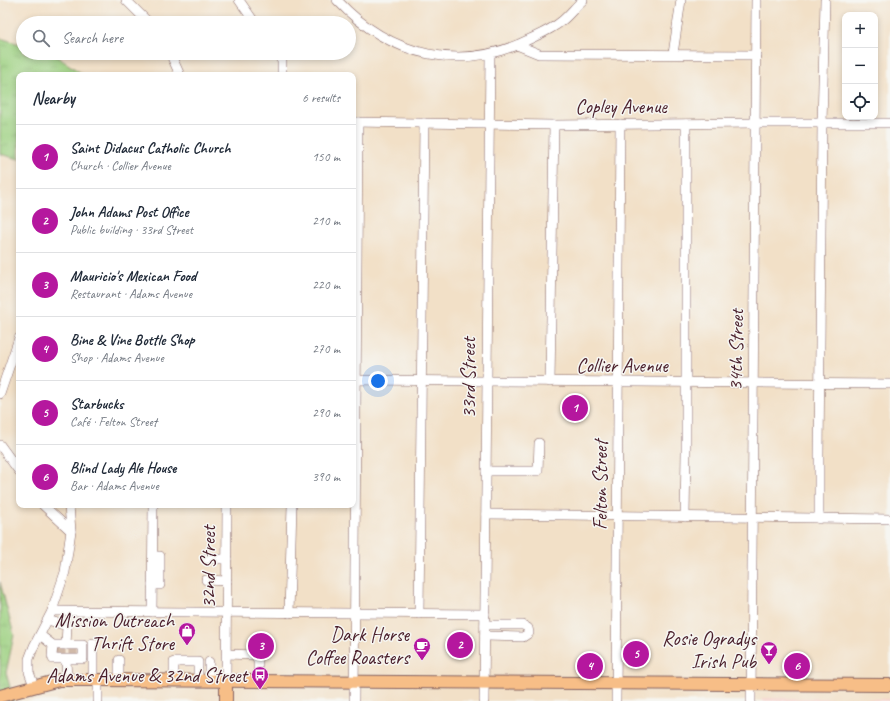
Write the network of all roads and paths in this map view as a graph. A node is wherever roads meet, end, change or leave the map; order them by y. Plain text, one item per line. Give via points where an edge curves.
1 (126, 0) edge
2 (239, 0) edge
3 (338, 0) edge
4 (583, 0) edge
5 (681, 0) edge
6 (756, 0) edge
7 (825, 0) edge
8 (142, 16) edge
9 (250, 16) edge
10 (352, 16) edge
11 (356, 19) edge
12 (517, 46) junction
13 (673, 54) junction
14 (490, 55) junction
15 (756, 55) junction
16 (173, 60) edge
17 (281, 60) edge
18 (179, 72) edge
19 (282, 72) edge
20 (356, 122) edge
21 (424, 123) junction
22 (756, 123) junction
23 (490, 124) junction
24 (620, 124) junction
25 (686, 124) junction
26 (822, 124) junction
27 (890, 124) edge
28 (554, 125) junction
29 (16, 347) edge
30 (356, 380) edge
31 (420, 381) junction
32 (486, 382) junction
33 (550, 382) junction
34 (618, 383) junction
35 (686, 383) junction
36 (754, 384) junction
37 (819, 384) junction
38 (890, 384) edge
39 (0, 394) edge
40 (539, 443) dead end
41 (0, 445) edge
42 (16, 467) edge
43 (486, 471) junction
44 (46, 508) edge
45 (69, 508) edge
46 (153, 508) edge
47 (228, 508) edge
48 (292, 508) edge
49 (355, 508) edge
50 (486, 514) junction
51 (618, 516) junction
52 (685, 518) junction
53 (752, 518) junction
54 (819, 519) junction
55 (890, 519) edge
56 (71, 531) junction
57 (206, 559) dead end
58 (227, 559) junction
59 (206, 580) dead end
60 (227, 580) junction
61 (52, 611) junction
62 (152, 612) junction
63 (227, 612) junction
64 (289, 613) junction
65 (355, 614) junction
66 (419, 614) junction
67 (485, 614) junction
68 (48, 620) junction
69 (485, 625) junction
70 (40, 635) junction
71 (485, 636) junction
72 (93, 643) dead end
73 (66, 652) junction
74 (227, 654) junction
75 (119, 660) dead end
76 (209, 662) dead end
77 (67, 680) junction
78 (96, 680) junction
79 (119, 680) junction
80 (174, 680) junction
81 (203, 680) junction
82 (226, 680) junction
83 (258, 680) junction
84 (354, 682) junction
85 (484, 682) junction
86 (616, 684) junction
87 (751, 685) junction
88 (890, 685) edge
89 (34, 686) junction
90 (0, 696) edge
91 (98, 701) edge
92 (226, 701) edge
93 (354, 701) edge
94 (484, 701) edge
95 (616, 701) edge
96 (751, 701) edge

1 - 8 street
2 - 9 street
3 - 10 street
4 - 12 street via 549,30
5 - 13 street
6 - 15 street, 34th Street
7 - 26 street
11 - 14 street via 376,33 421,52 448,57
12 - 13 street via 540,54
12 - 14 street
13 - 15 street
14 - 23 street, 33rd Street
15 - 22 street, 34th Street
16 - 18 street
17 - 19 street
20 - 21 street, Copley Avenue
21 - 23 street, Copley Avenue
21 - 31 street
22 - 25 street, Copley Avenue
22 - 26 street, Copley Avenue
22 - 36 street, 34th Street
23 - 28 street, Copley Avenue
23 - 32 street, 33rd Street
24 - 25 street, Copley Avenue
24 - 28 street, Copley Avenue
24 - 34 street, Felton Street
25 - 35 street
26 - 27 street, Copley Avenue
26 - 37 street
28 - 33 street
29 - 39 street
30 - 31 street, Collier Avenue
31 - 32 street, Collier Avenue
31 - 66 street
32 - 33 street, Collier Avenue
32 - 43 street, 33rd Street
33 - 34 street, Collier Avenue
34 - 35 street, Collier Avenue
34 - 51 street, Felton Street
35 - 36 street, Collier Avenue
35 - 52 street
36 - 37 street, Collier Avenue
36 - 53 street, 34th Street
37 - 38 street, Collier Avenue
37 - 54 street
40 - 43 street via 538,471
41 - 42 street
43 - 50 street, 33rd Street
44 - 56 street
45 - 56 street
46 - 62 street
47 - 58 street, 32nd Street
48 - 64 street
49 - 65 street
50 - 51 street
50 - 67 street, 33rd Street
51 - 52 street
51 - 86 street, Felton Street
52 - 53 street
53 - 54 street
53 - 87 street, 34th Street
54 - 55 street
56 - 61 street via 65,572
57 - 58 street
58 - 60 street, 32nd Street
59 - 60 street
60 - 63 street, 32nd Street
61 - 62 street
61 - 68 street
62 - 63 street
63 - 64 street
63 - 74 street, 32nd Street
64 - 65 street
65 - 66 street
65 - 84 street
66 - 67 street
67 - 69 street, 33rd Street
68 - 70 street
68 - 73 street via 66,626
69 - 71 street, 33rd Street
69 - 71 street via 523,625 528,628 529,633 523,637
70 - 73 street
70 - 89 street via 29,659 29,672
71 - 85 street, 33rd Street
72 - 78 street
73 - 77 street
74 - 82 street, 32nd Street
74 - 83 street via 254,655 258,660
75 - 79 street
76 - 81 street
77 - 78 main road
77 - 89 main road
78 - 79 main road
78 - 91 street
79 - 80 main road
80 - 81 main road
80 - 81 street via 174,662 198,662
81 - 82 main road
82 - 83 main road
82 - 92 main road, 32nd Street
83 - 84 main road
84 - 85 main road
84 - 93 street
85 - 86 main road
85 - 94 street, 33rd Street
86 - 87 main road
86 - 95 street, Felton Street
87 - 88 main road
87 - 96 street, 34th Street
89 - 90 main road

